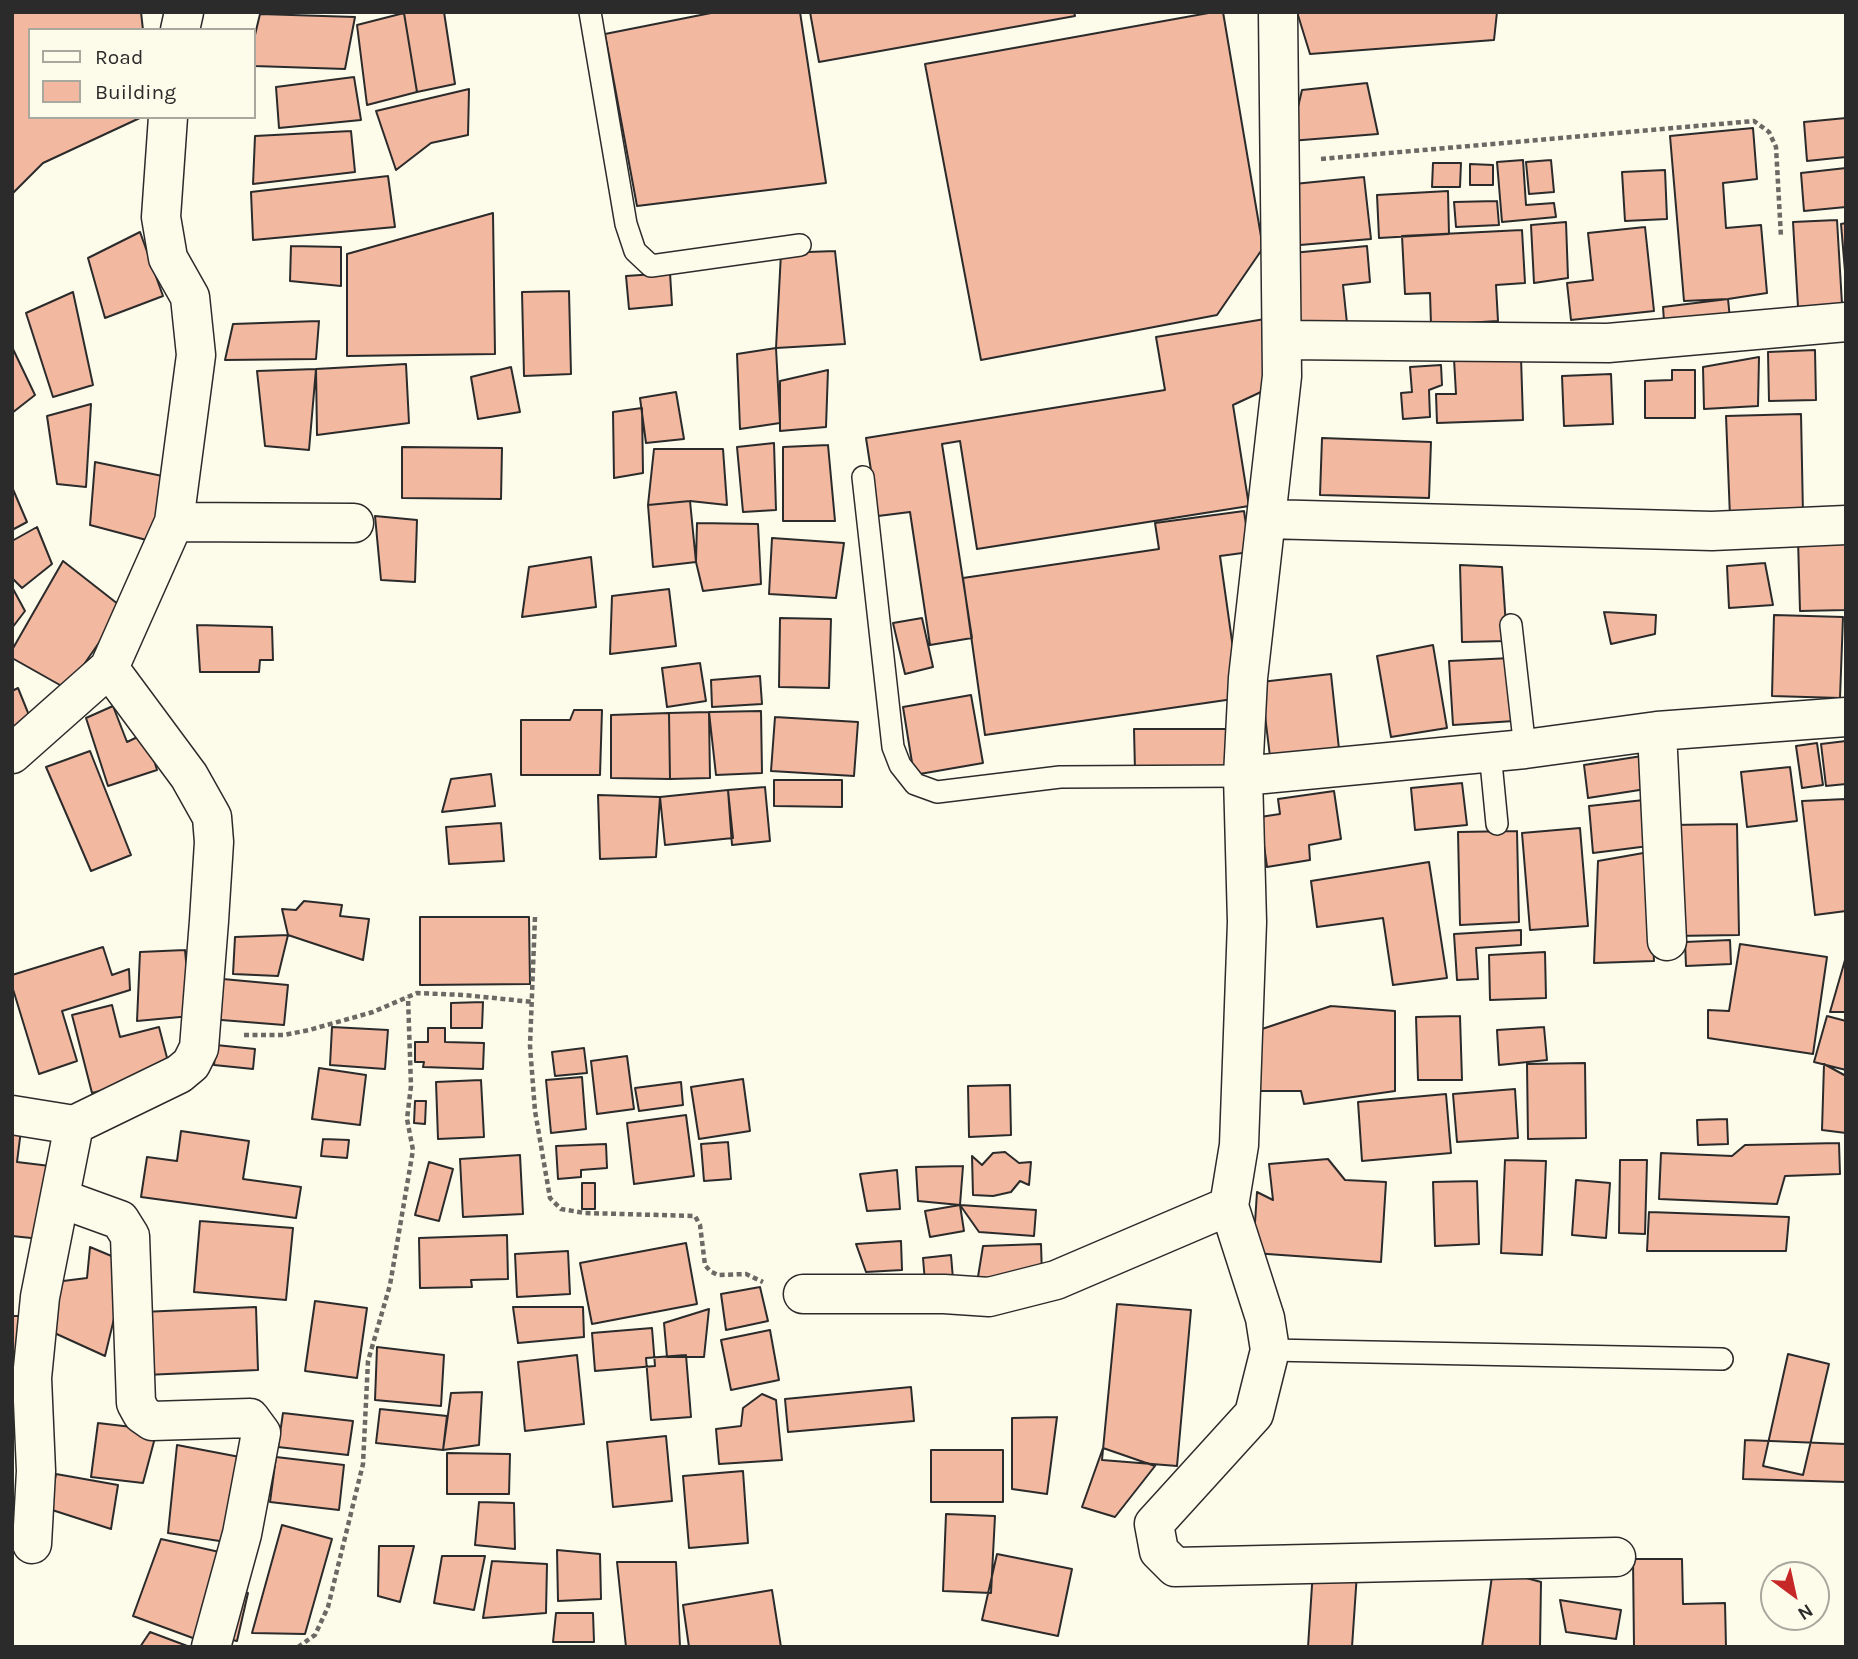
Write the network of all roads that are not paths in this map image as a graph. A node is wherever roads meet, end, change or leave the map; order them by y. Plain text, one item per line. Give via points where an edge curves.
1 (590, 12) edge
2 (1278, 12) edge
3 (168, 119) edge
4 (800, 245) dead end
5 (1846, 322) edge
6 (1283, 340) junction
7 (863, 477) dead end
8 (1266, 519) junction
9 (174, 522) junction
10 (354, 523) dead end
11 (1846, 525) edge
12 (1511, 625) dead end
13 (109, 668) junction
14 (1846, 717) edge
15 (1657, 731) junction
16 (1508, 750) junction
17 (12, 754) edge
18 (1243, 776) junction
19 (1497, 824) dead end
20 (1667, 942) dead end
21 (12, 1115) edge
22 (74, 1125) junction
23 (62, 1199) junction
24 (1229, 1206) junction
25 (803, 1294) road end
26 (1270, 1350) junction
27 (1722, 1359) dead end
28 (32, 1544) dead end
29 (1616, 1557) dead end
30 (211, 1647) edge

1 - 4 lane via 626,224 635,251 651,266
2 - 6 street
3 - 9 street via 161,217 168,258 190,297 196,355
5 - 6 street via 1608,343
6 - 8 street
7 - 18 lane via 893,747 915,783 937,792 1060,778
8 - 11 street via 1712,531
8 - 18 street via 1248,678
9 - 10 street
9 - 13 street
12 - 16 lane
13 - 17 street
13 - 22 street via 189,776 212,817 199,1048 179,1074
14 - 15 street
15 - 16 street
15 - 20 street
16 - 18 street
16 - 19 lane
18 - 24 street via 1247,922 1239,1145
21 - 22 street
22 - 23 street
23 - 28 street via 40,1297 32,1378 36,1471
23 - 30 street via 120,1220 130,1236 136,1404 142,1415 152,1421 250,1418 261,1433 246,1514
24 - 25 street via 1056,1280 989,1297
24 - 26 street via 1265,1318
26 - 27 lane
26 - 29 street via 1254,1414 1154,1524 1159,1551 1175,1567

